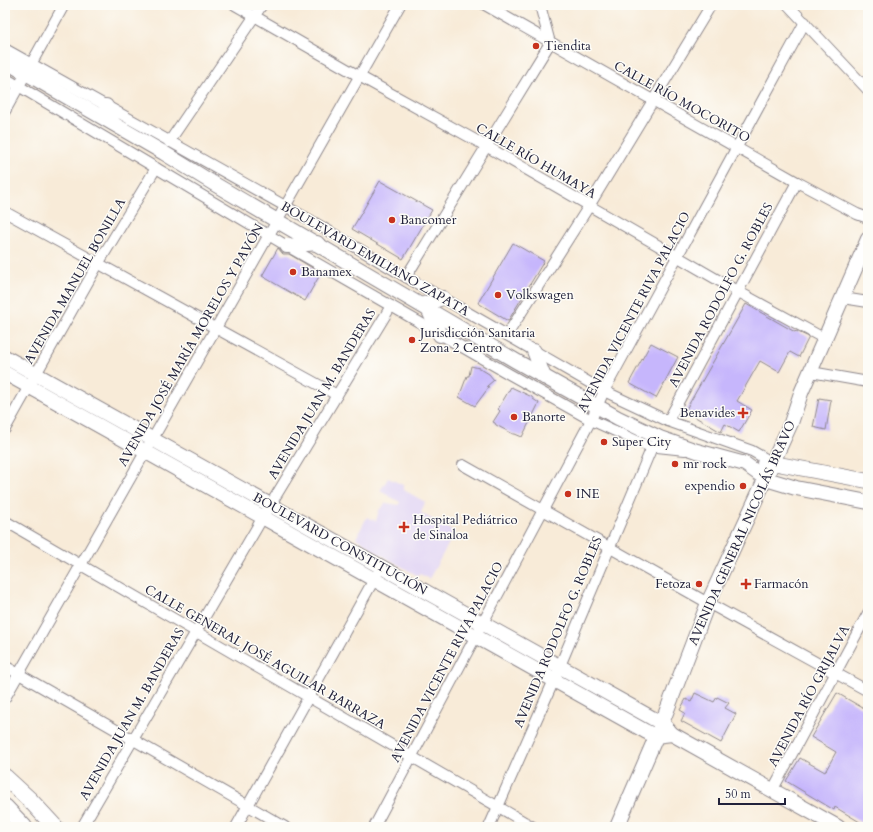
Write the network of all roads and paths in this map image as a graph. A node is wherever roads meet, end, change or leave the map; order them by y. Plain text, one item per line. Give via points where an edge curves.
1 (64, 5) edge
2 (235, 5) edge
3 (262, 5) edge
4 (400, 5) edge
5 (484, 5) edge
6 (540, 5) edge
7 (711, 5) edge
8 (788, 5) edge
9 (255, 16) junction
10 (805, 22) junction
11 (550, 43) junction
12 (5, 49) edge
13 (5, 61) edge
14 (28, 69) junction
15 (359, 76) junction
16 (5, 78) edge
17 (19, 87) junction
18 (868, 90) edge
19 (654, 100) junction
20 (106, 106) junction
21 (5, 111) edge
22 (113, 123) junction
23 (169, 142) junction
24 (486, 146) junction
25 (737, 147) junction
26 (156, 168) junction
27 (797, 182) junction
28 (285, 206) junction
29 (589, 206) junction
30 (5, 212) edge
31 (868, 218) edge
32 (277, 221) junction
33 (268, 235) junction
34 (868, 239) edge
35 (317, 243) junction
36 (287, 246) junction
37 (677, 256) junction
38 (98, 264) junction
39 (406, 277) junction
40 (737, 291) junction
41 (443, 298) junction
42 (843, 298) junction
43 (868, 302) edge
44 (391, 306) junction
45 (425, 308) junction
46 (215, 328) junction
47 (440, 335) junction
48 (507, 335) junction
49 (825, 339) junction
50 (534, 351) junction
51 (5, 357) edge
52 (811, 372) junction
53 (5, 373) edge
54 (544, 377) junction
55 (33, 380) junction
56 (868, 382) edge
57 (604, 391) junction
58 (337, 395) junction
59 (594, 414) junction
60 (668, 422) junction
61 (5, 429) edge
62 (152, 439) junction
63 (652, 447) junction
64 (145, 451) junction
65 (698, 451) junction
66 (773, 463) junction
67 (746, 464) junction
68 (463, 465) dead end
69 (766, 478) junction
70 (868, 481) edge
71 (868, 502) edge
72 (271, 505) junction
73 (542, 511) junction
74 (263, 517) junction
75 (5, 520) edge
76 (608, 548) junction
77 (81, 564) junction
78 (381, 566) junction
79 (374, 580) junction
80 (708, 603) junction
81 (868, 613) edge
82 (483, 623) junction
83 (196, 631) junction
84 (475, 636) junction
85 (5, 666) edge
86 (559, 666) junction
87 (837, 673) junction
88 (18, 674) junction
89 (554, 680) junction
90 (868, 691) edge
91 (309, 697) junction
92 (5, 698) edge
93 (658, 729) junction
94 (132, 740) junction
95 (411, 757) junction
96 (5, 777) edge
97 (772, 791) junction
98 (248, 806) junction
99 (497, 806) junction
100 (5, 807) edge
101 (24, 827) edge
102 (55, 827) edge
103 (82, 827) edge
104 (236, 827) edge
105 (285, 827) edge
106 (374, 827) edge
107 (489, 827) edge
108 (533, 827) edge
109 (616, 827) edge
110 (838, 827) edge

1 - 14 street
2 - 9 street, CALLE RÍO HUMAYA
3 - 9 street
4 - 15 street, AVENIDA JOSÉ MARÍA MORELOS Y PAVÓN
5 - 11 street, CALLE RÍO MOCORITO
6 - 11 street
7 - 19 street
8 - 10 street
9 - 15 street, CALLE RÍO HUMAYA
9 - 23 street
10 - 18 street
10 - 25 street, AVENIDA VICENTE RIVA PALACIO
11 - 19 street, CALLE RÍO MOCORITO
11 - 24 street
12 - 14 street, BOULEVARD EMILIANO ZAPATA
13 - 14 main road, BOULEVARD EMILIANO ZAPATA
14 - 17 street
14 - 20 street, BOULEVARD EMILIANO ZAPATA
14 - 22 main road, BOULEVARD EMILIANO ZAPATA
15 - 24 street, CALLE RÍO HUMAYA
15 - 28 street, AVENIDA JOSÉ MARÍA MORELOS Y PAVÓN
16 - 17 street, BOULEVARD EMILIANO ZAPATA
17 - 21 street
17 - 26 street, BOULEVARD EMILIANO ZAPATA
19 - 25 street, CALLE RÍO MOCORITO
19 - 29 street
20 - 22 main road
20 - 23 street, BOULEVARD EMILIANO ZAPATA
22 - 32 main road, BOULEVARD EMILIANO ZAPATA
23 - 28 street, BOULEVARD EMILIANO ZAPATA
24 - 29 street, CALLE RÍO HUMAYA
24 - 39 street
25 - 27 street, CALLE RÍO MOCORITO
25 - 37 street, AVENIDA VICENTE RIVA PALACIO
26 - 33 street, BOULEVARD EMILIANO ZAPATA
26 - 38 street, AVENIDA MANUEL BONILLA
27 - 31 street, CALLE RÍO MOCORITO
27 - 40 street, AVENIDA RODOLFO G. ROBLES
28 - 32 street, AVENIDA JOSÉ MARÍA MORELOS Y PAVÓN
28 - 39 street, BOULEVARD EMILIANO ZAPATA
29 - 37 street, CALLE RÍO HUMAYA
29 - 48 street
30 - 38 street
32 - 33 street, AVENIDA JOSÉ MARÍA MORELOS Y PAVÓN
32 - 35 main road, BOULEVARD EMILIANO ZAPATA
33 - 36 street, BOULEVARD EMILIANO ZAPATA
33 - 46 street, AVENIDA JOSÉ MARÍA MORELOS Y PAVÓN
34 - 42 main road, AVENIDA GENERAL NICOLÁS BRAVO
35 - 36 main road
35 - 45 main road, BOULEVARD EMILIANO ZAPATA
36 - 44 street, BOULEVARD EMILIANO ZAPATA
37 - 40 street, CALLE RÍO HUMAYA
37 - 57 street, AVENIDA VICENTE RIVA PALACIO
38 - 46 street
38 - 55 street, AVENIDA MANUEL BONILLA
39 - 41 street, BOULEVARD EMILIANO ZAPATA
40 - 49 street, CALLE RÍO HUMAYA
40 - 60 street, AVENIDA RODOLFO G. ROBLES
41 - 45 main road
41 - 48 street, BOULEVARD EMILIANO ZAPATA
42 - 43 street
42 - 49 main road, AVENIDA GENERAL NICOLÁS BRAVO
44 - 47 street, BOULEVARD EMILIANO ZAPATA
44 - 58 street, AVENIDA JUAN M. BANDERAS
45 - 47 main road
45 - 54 main road, BOULEVARD EMILIANO ZAPATA
46 - 58 street
46 - 62 street, AVENIDA JOSÉ MARÍA MORELOS Y PAVÓN
47 - 59 street, BOULEVARD EMILIANO ZAPATA
48 - 50 street, BOULEVARD EMILIANO ZAPATA
49 - 52 main road, AVENIDA GENERAL NICOLÁS BRAVO
50 - 54 main road
50 - 57 street, BOULEVARD EMILIANO ZAPATA
51 - 55 main road, BOULEVARD CONSTITUCIÓN
52 - 56 street
52 - 66 main road, AVENIDA GENERAL NICOLÁS BRAVO
53 - 55 main road, BOULEVARD CONSTITUCIÓN
54 - 59 main road, BOULEVARD EMILIANO ZAPATA
55 - 61 street, AVENIDA MANUEL BONILLA
55 - 62 main road, BOULEVARD CONSTITUCIÓN
55 - 64 main road, BOULEVARD CONSTITUCIÓN
57 - 59 street, AVENIDA VICENTE RIVA PALACIO
57 - 60 street, BOULEVARD EMILIANO ZAPATA
58 - 72 street, AVENIDA JUAN M. BANDERAS
59 - 63 street, BOULEVARD EMILIANO ZAPATA via 622,435
59 - 65 main road, BOULEVARD EMILIANO ZAPATA
59 - 73 street, AVENIDA VICENTE RIVA PALACIO
60 - 66 street, BOULEVARD EMILIANO ZAPATA via 752,451
62 - 64 street, AVENIDA JOSÉ MARÍA MORELOS Y PAVÓN
62 - 72 main road, BOULEVARD CONSTITUCIÓN
63 - 65 street, BOULEVARD EMILIANO ZAPATA
63 - 76 street, AVENIDA RODOLFO G. ROBLES
64 - 74 main road, BOULEVARD CONSTITUCIÓN
64 - 77 street, AVENIDA JOSÉ MARÍA MORELOS Y PAVÓN
65 - 67 main road, BOULEVARD EMILIANO ZAPATA
66 - 67 main road, BOULEVARD EMILIANO ZAPATA
66 - 69 main road, AVENIDA GENERAL NICOLÁS BRAVO
66 - 70 main road, BOULEVARD EMILIANO ZAPATA
67 - 69 main road, BOULEVARD EMILIANO ZAPATA
68 - 73 street
69 - 71 main road, BOULEVARD EMILIANO ZAPATA via 796,488
69 - 80 main road, AVENIDA GENERAL NICOLÁS BRAVO
72 - 74 street, AVENIDA JUAN M. BANDERAS
72 - 78 main road, BOULEVARD CONSTITUCIÓN
73 - 76 street
73 - 82 street, AVENIDA VICENTE RIVA PALACIO
74 - 79 main road, BOULEVARD CONSTITUCIÓN
74 - 83 street, AVENIDA JUAN M. BANDERAS
75 - 77 street, CALLE GENERAL JOSÉ AGUILAR BARRAZA
76 - 80 street
76 - 86 street, AVENIDA RODOLFO G. ROBLES
77 - 83 street, CALLE GENERAL JOSÉ AGUILAR BARRAZA
77 - 88 street, AVENIDA JOSÉ MARÍA MORELOS Y PAVÓN
78 - 79 street
78 - 82 main road, BOULEVARD CONSTITUCIÓN
79 - 84 main road, BOULEVARD CONSTITUCIÓN
79 - 91 street
80 - 87 street
80 - 93 main road, AVENIDA GENERAL NICOLÁS BRAVO
81 - 87 street, AVENIDA RÍO GRIJALVA
82 - 84 street, AVENIDA VICENTE RIVA PALACIO
82 - 86 main road, BOULEVARD CONSTITUCIÓN
83 - 91 street, CALLE GENERAL JOSÉ AGUILAR BARRAZA
83 - 94 street, AVENIDA JUAN M. BANDERAS
84 - 89 main road, BOULEVARD CONSTITUCIÓN
84 - 95 street, AVENIDA VICENTE RIVA PALACIO
85 - 88 street
86 - 89 street, AVENIDA RODOLFO G. ROBLES
86 - 93 main road, BOULEVARD CONSTITUCIÓN
87 - 90 street
87 - 97 street, AVENIDA RÍO GRIJALVA
88 - 92 street, AVENIDA JOSÉ MARÍA MORELOS Y PAVÓN
88 - 94 street
89 - 93 main road, BOULEVARD CONSTITUCIÓN
89 - 99 street, AVENIDA RODOLFO G. ROBLES
91 - 95 street, CALLE GENERAL JOSÉ AGUILAR BARRAZA
91 - 98 street
93 - 97 main road, BOULEVARD CONSTITUCIÓN via 672,734
93 - 109 main road, AVENIDA GENERAL NICOLÁS BRAVO
94 - 98 street
94 - 103 street, AVENIDA JUAN M. BANDERAS
95 - 99 street, CALLE GENERAL JOSÉ AGUILAR BARRAZA
95 - 106 street, AVENIDA VICENTE RIVA PALACIO
96 - 102 main road
97 - 110 main road, BOULEVARD CONSTITUCIÓN
98 - 104 street
98 - 105 street
99 - 107 street, AVENIDA RODOLFO G. ROBLES
99 - 108 street, CALLE GENERAL JOSÉ AGUILAR BARRAZA
100 - 101 main road

